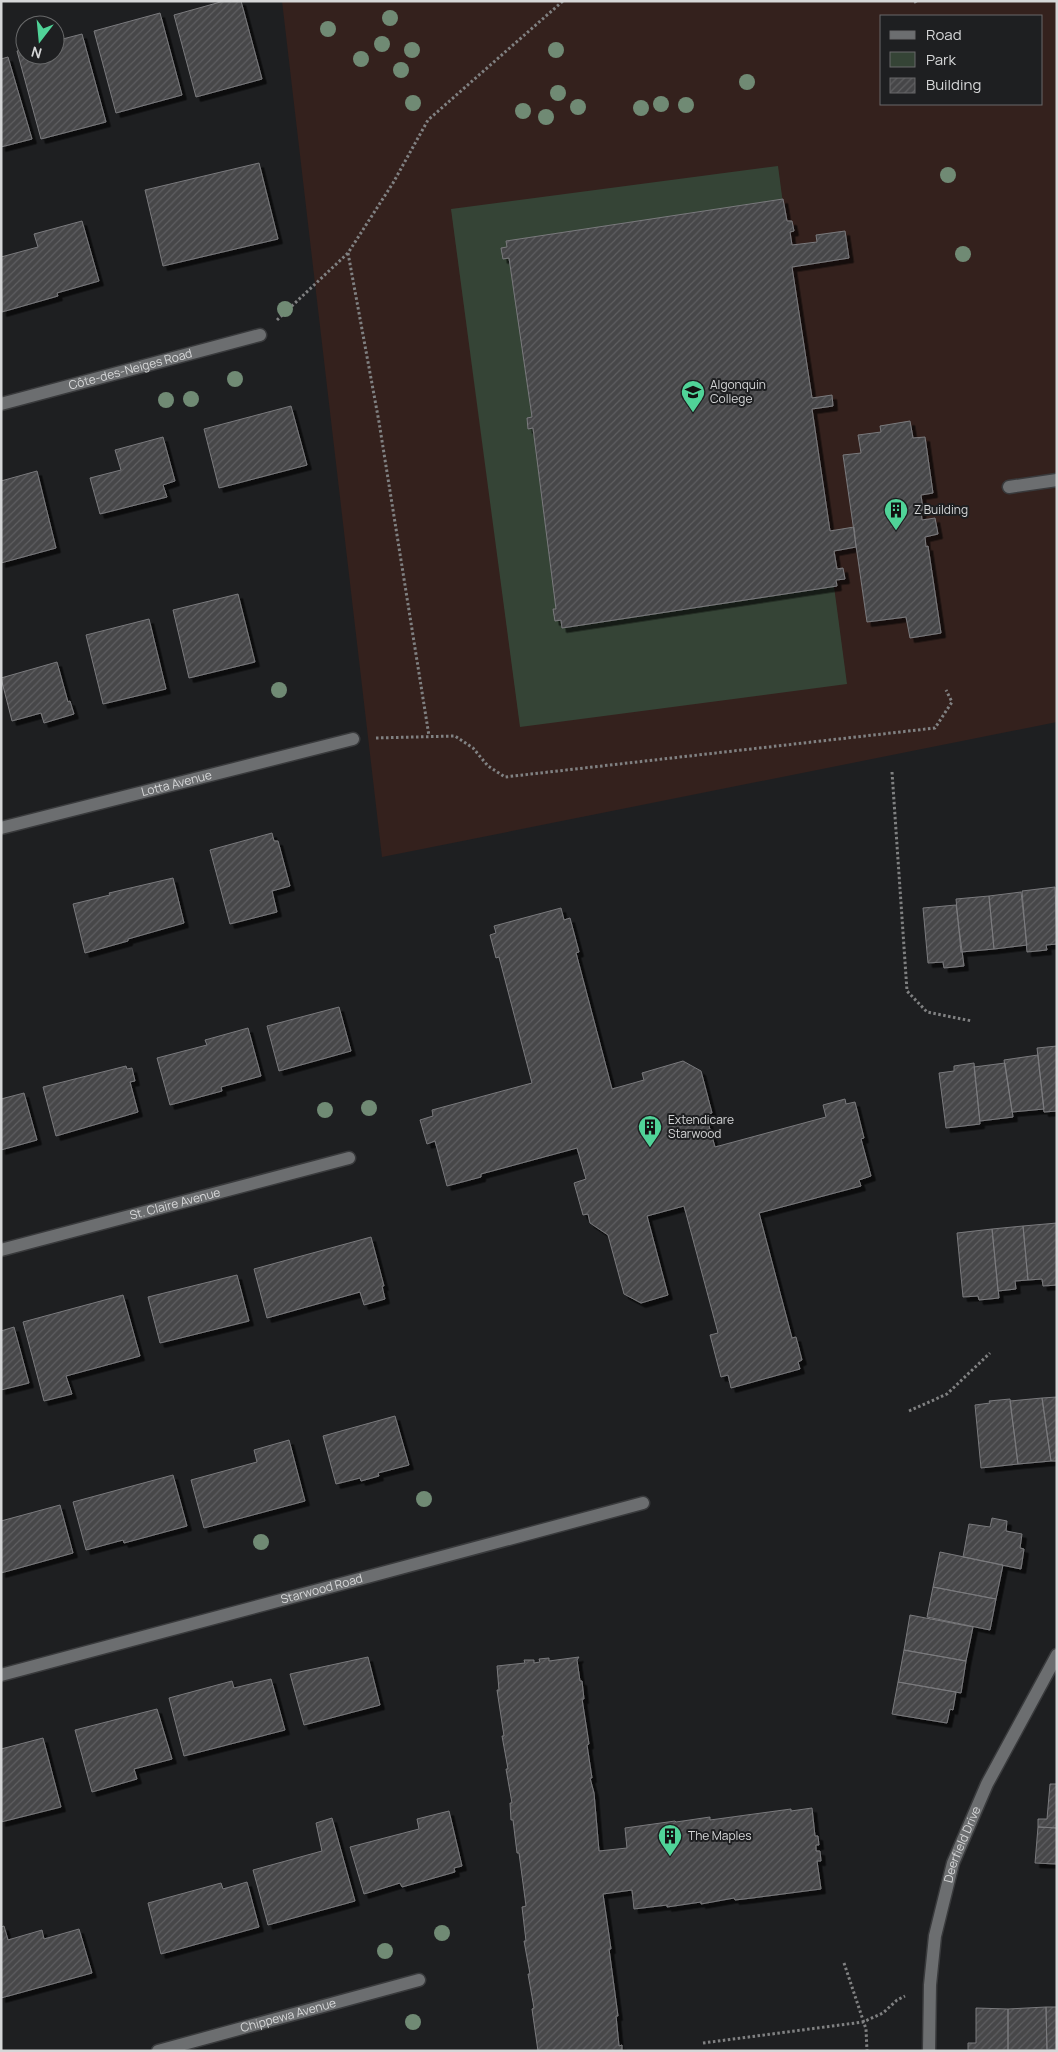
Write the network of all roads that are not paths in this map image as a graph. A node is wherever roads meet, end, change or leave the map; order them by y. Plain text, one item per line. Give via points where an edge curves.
1 (260, 335) road end
2 (1, 404) edge
3 (1057, 480) edge
4 (1009, 486) dead end
5 (353, 739) road end
6 (1, 828) edge
7 (349, 1158) dead end
8 (1, 1250) edge
9 (643, 1503) dead end
10 (1057, 1655) edge
11 (1, 1675) edge
12 (419, 1980) dead end
13 (158, 2051) edge
14 (929, 2051) edge

1 - 2 street, Côte-des-Neiges Road
3 - 4 street
5 - 6 street, Lotta Avenue
7 - 8 street, St. Claire Avenue
9 - 11 street, Starwood Road
10 - 14 street, Deerfield Drive via 987,1784 953,1863 935,1936
12 - 13 street, Chippewa Avenue

